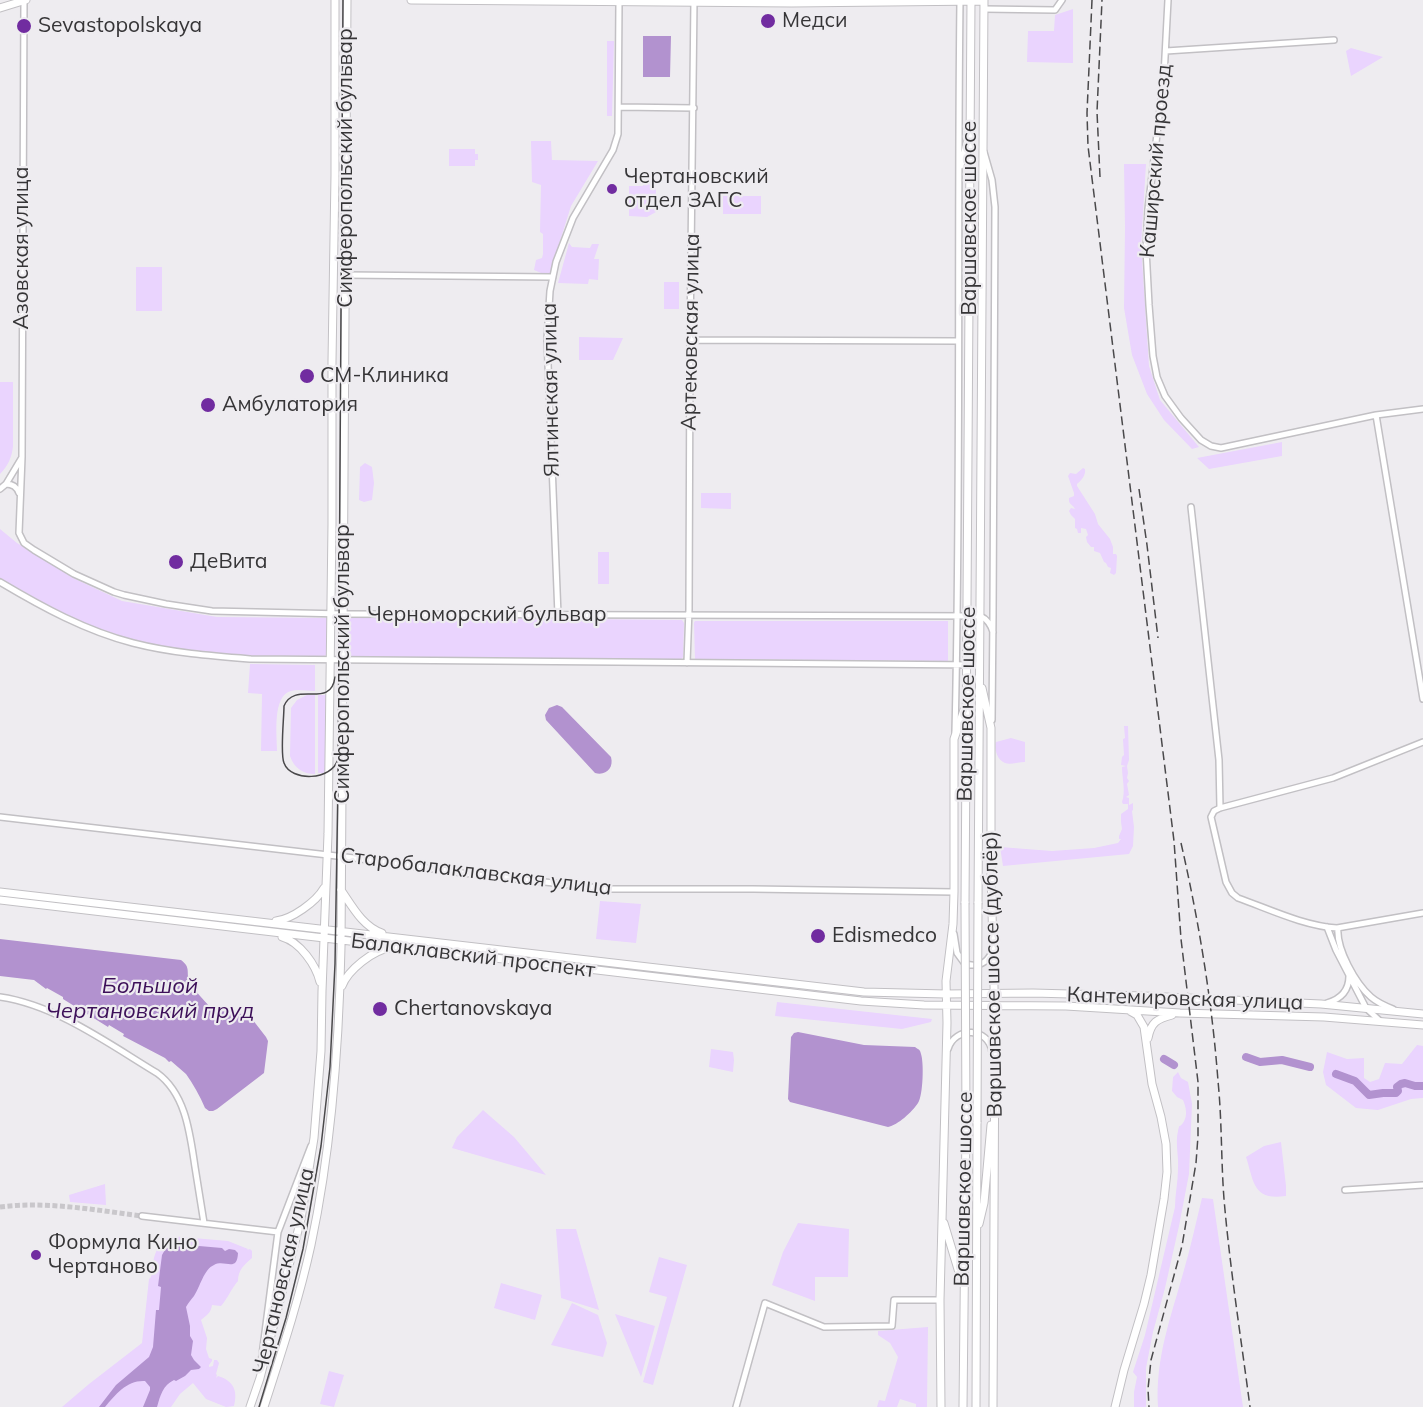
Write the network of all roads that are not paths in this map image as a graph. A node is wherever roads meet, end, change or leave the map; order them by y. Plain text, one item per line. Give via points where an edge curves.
1 (24, 0) edge
2 (335, 0) edge
3 (347, 0) edge
4 (411, 0) edge
5 (1062, 0) edge
6 (1168, 0) edge
7 (619, 1) edge
8 (694, 1) edge
9 (900, 1) edge
10 (919, 1) edge
11 (960, 1) edge
12 (971, 1) edge
13 (984, 3) edge
14 (0, 8) edge
15 (1334, 40) dead end
16 (1166, 51) junction
17 (619, 106) junction
18 (694, 108) junction
19 (971, 120) junction
20 (982, 146) junction
21 (958, 176) junction
22 (345, 275) junction
23 (553, 277) junction
24 (332, 336) junction
25 (345, 337) junction
26 (690, 340) junction
27 (958, 341) junction
28 (1423, 409) edge
29 (1376, 415) junction
30 (22, 457) junction
31 (6, 484) junction
32 (0, 489) edge
33 (20, 495) junction
34 (1191, 507) dead end
35 (0, 582) edge
36 (330, 614) junction
37 (343, 615) junction
38 (558, 615) junction
39 (688, 615) junction
40 (957, 616) junction
41 (968, 616) junction
42 (980, 616) junction
43 (993, 632) junction
44 (330, 659) junction
45 (343, 659) junction
46 (687, 663) junction
47 (956, 665) junction
48 (967, 665) junction
49 (980, 669) junction
50 (967, 696) junction
51 (1423, 699) edge
52 (992, 728) junction
53 (954, 739) junction
54 (1423, 742) edge
55 (1220, 808) junction
56 (0, 818) edge
57 (327, 855) junction
58 (342, 856) junction
59 (326, 886) junction
60 (341, 890) junction
61 (0, 892) edge
62 (954, 892) junction
63 (0, 900) edge
64 (1423, 913) edge
65 (199, 914) junction
66 (259, 921) junction
67 (200, 923) junction
68 (953, 924) junction
69 (1327, 927) junction
70 (1338, 928) junction
71 (325, 929) junction
72 (266, 932) junction
73 (338, 933) junction
74 (381, 936) junction
75 (324, 938) junction
76 (399, 938) junction
77 (341, 940) junction
78 (380, 945) junction
79 (398, 947) junction
80 (993, 947) junction
81 (609, 963) junction
82 (607, 972) junction
83 (1349, 974) junction
84 (729, 976) junction
85 (727, 986) junction
86 (322, 991) junction
87 (340, 991) junction
88 (910, 993) junction
89 (995, 993) junction
90 (1033, 993) junction
91 (946, 994) junction
92 (0, 997) edge
93 (908, 1004) junction
94 (1321, 1004) junction
95 (995, 1005) junction
96 (1033, 1005) junction
97 (946, 1006) junction
98 (1366, 1008) junction
99 (1121, 1009) junction
100 (1396, 1011) junction
101 (1180, 1013) junction
102 (1423, 1014) edge
103 (1380, 1021) junction
104 (1423, 1025) edge
105 (1147, 1046) junction
106 (946, 1067) junction
107 (995, 1068) junction
108 (995, 1084) junction
109 (314, 1138) junction
110 (1423, 1185) edge
111 (1345, 1190) dead end
112 (942, 1209) junction
113 (142, 1216) tunnel mouth
114 (204, 1223) junction
115 (278, 1232) junction
116 (976, 1238) junction
117 (963, 1289) junction
118 (940, 1300) junction
119 (259, 1381) junction
120 (270, 1388) junction
121 (250, 1407) edge
122 (264, 1407) edge
123 (736, 1407) edge
124 (941, 1407) edge
125 (963, 1407) edge
126 (976, 1407) edge
127 (993, 1407) edge
128 (1115, 1407) edge

1 - 14 main road
1 - 30 street, Азовская улица
2 - 24 main road, Симферопольский бульвар
3 - 22 main road, Симферопольский бульвар
4 - 7 main road
5 - 13 street via 1055,10
6 - 16 street, Каширский проезд
7 - 8 main road
7 - 17 street, Ялтинская улица
8 - 9 main road
8 - 18 street, Артековская улица
9 - 10 main road
10 - 11 main road
11 - 12 main road
11 - 21 street, Варшавское шоссе (дублёр)
12 - 13 main road
12 - 19 main road, Варшавское шоссе
13 - 20 main road, Варшавское шоссе
15 - 16 street
16 - 29 street, Каширский проезд via 1146,249 1153,356 1165,396 1201,440 1221,448
17 - 18 street
17 - 23 street, Ялтинская улица via 617,141 573,219
18 - 26 street, Артековская улица
19 - 21 street
19 - 41 main road, Варшавское шоссе
20 - 42 main road, Варшавское шоссе
20 - 43 street, Варшавское шоссе (дублёр) via 995,207
21 - 27 street, Варшавское шоссе (дублёр)
22 - 23 street
22 - 25 main road, Симферопольский бульвар
23 - 38 street, Ялтинская улица via 547,340
24 - 25 main road, Симферопольский бульвар
24 - 36 main road, Симферопольский бульвар
25 - 37 main road, Симферопольский бульвар
26 - 27 street
26 - 39 street, Артековская улица
27 - 40 street, Варшавское шоссе (дублёр)
28 - 29 street
29 - 51 street
30 - 31 street
30 - 33 street, Черноморский бульвар
31 - 32 street
31 - 33 street via 15,486
33 - 36 street, Черноморский бульвар via 19,533 24,543 75,574 124,596 212,611
34 - 55 street via 1219,760
35 - 44 street via 75,623 132,643 195,655
36 - 37 street, Черноморский бульвар
36 - 44 main road, Симферопольский бульвар
37 - 38 street, Черноморский бульвар
37 - 45 main road, Симферопольский бульвар
38 - 39 street, Черноморский бульвар
39 - 40 street, Черноморский бульвар
39 - 46 street, Артековская улица
40 - 41 street, Черноморский бульвар
40 - 47 street, Варшавское шоссе (дублёр)
41 - 42 street, Черноморский бульвар
41 - 48 main road, Варшавское шоссе
42 - 43 street via 988,621
42 - 49 main road, Варшавское шоссе
43 - 52 street, Варшавское шоссе (дублёр)
44 - 45 street
44 - 57 main road, Симферопольский бульвар
45 - 46 street
45 - 58 main road, Симферопольский бульвар
46 - 47 street
47 - 48 street
47 - 53 street, Варшавское шоссе (дублёр)
48 - 49 street
48 - 50 main road, Варшавское шоссе
49 - 52 main road
49 - 116 main road, Варшавское шоссе, bridge
50 - 53 main road
50 - 117 main road, Варшавское шоссе, bridge
52 - 80 main road, Варшавское шоссе (дублёр)
53 - 62 main road, Варшавское шоссе (дублёр)
54 - 55 street via 1333,778
55 - 69 street via 1211,817 1232,893
56 - 57 street, Старобалаклавская улица
57 - 58 street, Старобалаклавская улица
57 - 59 main road, Симферопольский бульвар
58 - 60 main road, Симферопольский бульвар
58 - 62 street, Старобалаклавская улица via 608,889
59 - 66 main road via 313,901 288,918
59 - 71 main road, Симферопольский бульвар
60 - 73 main road, Симферопольский бульвар
60 - 76 main road via 369,926
61 - 65 main road, Балаклавский проспект
62 - 68 main road, Варшавское шоссе (дублёр)
63 - 67 main road, Балаклавский проспект
64 - 70 street
65 - 66 main road, Балаклавский проспект
65 - 67 street via 204,919
66 - 71 main road, Балаклавский проспект
67 - 72 main road, Балаклавский проспект
68 - 80 street via 957,953 965,963 982,964
68 - 91 main road, Варшавское шоссе (дублёр)
69 - 70 street
69 - 83 street
70 - 100 street via 1340,947 1359,983 1372,999
71 - 73 main road, Балаклавский проспект
71 - 75 main road, Симферопольский бульвар
72 - 75 main road, Балаклавский проспект
72 - 86 main road via 293,942 317,971
73 - 74 main road, Балаклавский проспект
73 - 75 main road
73 - 77 main road, Симферопольский бульвар
74 - 76 main road, Балаклавский проспект
74 - 78 street via 375,940
75 - 77 main road, Балаклавский проспект
75 - 86 main road, Симферопольский бульвар
76 - 81 main road, Балаклавский проспект
77 - 78 main road, Балаклавский проспект
77 - 87 main road, Симферопольский бульвар
78 - 79 main road, Балаклавский проспект
79 - 82 main road, Балаклавский проспект
79 - 87 main road via 376,953 351,971
80 - 89 main road, Варшавское шоссе (дублёр)
81 - 82 street via 614,969
81 - 84 main road, Балаклавский проспект
82 - 85 main road, Балаклавский проспект
83 - 94 street via 1341,996
83 - 98 street
84 - 85 street via 723,980
84 - 88 main road, Балаклавский проспект via 864,992
85 - 93 main road, Балаклавский проспект
86 - 109 main road, Чертановская улица
87 - 120 main road, Чертановская улица via 321,1192 304,1273
88 - 91 main road, Балаклавский проспект
88 - 93 street via 915,1000
89 - 90 main road, Кантемировская улица
89 - 91 main road, Кантемировская улица
89 - 95 main road, Варшавское шоссе (дублёр)
90 - 94 main road, Кантемировская улица
90 - 96 main road via 1027,998
91 - 97 main road, Варшавское шоссе (дублёр)
92 - 114 street via 59,1016 168,1082 188,1128
93 - 97 main road, Балаклавский проспект
94 - 98 main road, Кантемировская улица
95 - 96 main road, Кантемировская улица
95 - 97 main road, Кантемировская улица
95 - 107 main road, Варшавское шоссе (дублёр)
96 - 99 main road, Кантемировская улица
97 - 106 main road, Варшавское шоссе (дублёр)
98 - 100 main road, Кантемировская улица
98 - 103 street
99 - 101 main road, Кантемировская улица
99 - 105 main road via 1140,1018
100 - 102 main road, Кантемировская улица
101 - 103 main road, Кантемировская улица
101 - 105 main road via 1154,1023
103 - 104 main road, Кантемировская улица
105 - 128 main road via 1167,1172 1151,1275
106 - 107 street via 951,1042 970,1032 990,1043
106 - 112 main road, Варшавское шоссе (дублёр)
107 - 108 main road, Варшавское шоссе (дублёр)
108 - 116 main road via 984,1203
108 - 127 main road, Варшавское шоссе (дублёр)
109 - 115 street
109 - 119 main road, Чертановская улица via 301,1219
110 - 111 street
112 - 117 main road
112 - 118 main road, Варшавское шоссе (дублёр)
113 - 114 street
114 - 115 street
115 - 119 street
116 - 126 main road, Варшавское шоссе
117 - 125 main road, Варшавское шоссе
118 - 123 street via 894,1300 892,1326 824,1327 765,1303
118 - 124 main road, Варшавское шоссе (дублёр)
119 - 120 street
119 - 121 main road, Чертановская улица
120 - 122 main road, Чертановская улица

